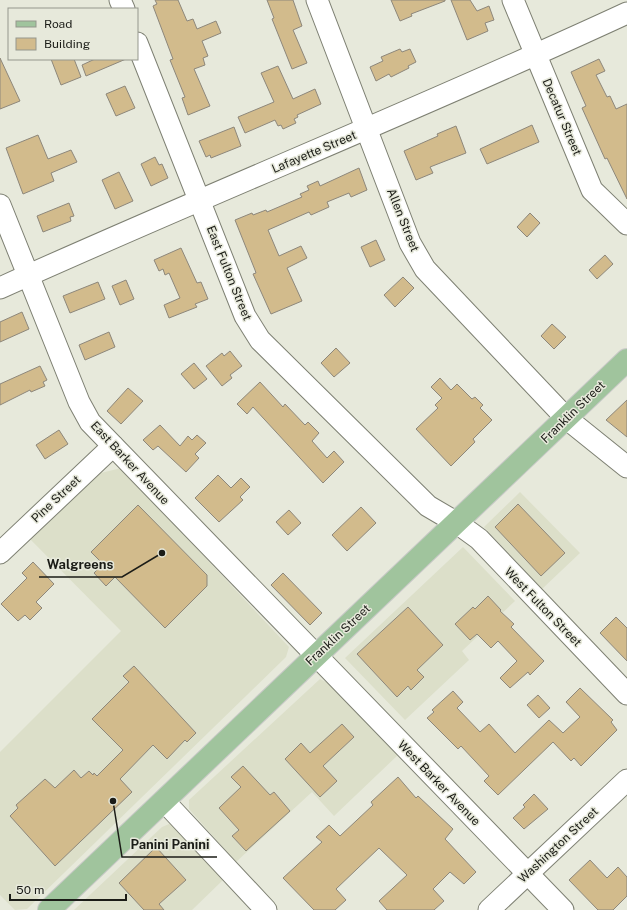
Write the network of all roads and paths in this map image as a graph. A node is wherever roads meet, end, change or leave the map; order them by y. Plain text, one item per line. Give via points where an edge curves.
1 (317, 0) edge
2 (514, 0) edge
3 (627, 13) edge
4 (138, 45) edge
5 (536, 55) junction
6 (368, 130) junction
7 (201, 202) junction
8 (0, 205) edge
9 (627, 224) edge
10 (29, 275) junction
11 (0, 288) edge
12 (627, 360) edge
13 (566, 418) junction
14 (113, 446) junction
15 (627, 467) edge
16 (457, 523) junction
17 (0, 553) edge
18 (316, 656) junction
19 (627, 694) edge
20 (627, 780) edge
21 (164, 801) junction
22 (528, 874) junction
23 (49, 910) edge
24 (266, 910) edge
25 (489, 910) edge
26 (563, 910) edge

1 - 6 street, Allen Street
2 - 5 street, Decatur Street
3 - 5 street, Lafayette Street
4 - 7 street, East Fulton Street
5 - 6 street, Lafayette Street
5 - 9 street, Decatur Street via 592,190
6 - 7 street, Lafayette Street
6 - 13 street, Allen Street via 410,243 425,270
7 - 10 street, Lafayette Street
7 - 16 street, East Fulton Street via 245,316 260,340 428,506
8 - 10 street, East Barker Avenue
10 - 11 street, Lafayette Street
10 - 14 street, East Barker Avenue via 79,402 90,422
12 - 13 main road, Franklin Street
13 - 15 street, Allen Street
13 - 16 main road, Franklin Street
14 - 17 street, Pine Street
14 - 18 street, East Barker Avenue
16 - 18 main road, Franklin Street
16 - 19 street, West Fulton Street via 479,539
18 - 21 main road, Franklin Street
18 - 22 street, West Barker Avenue
20 - 22 street, Washington Street
21 - 23 main road, Franklin Street
21 - 24 street
22 - 25 street, Washington Street
22 - 26 street, West Barker Avenue

